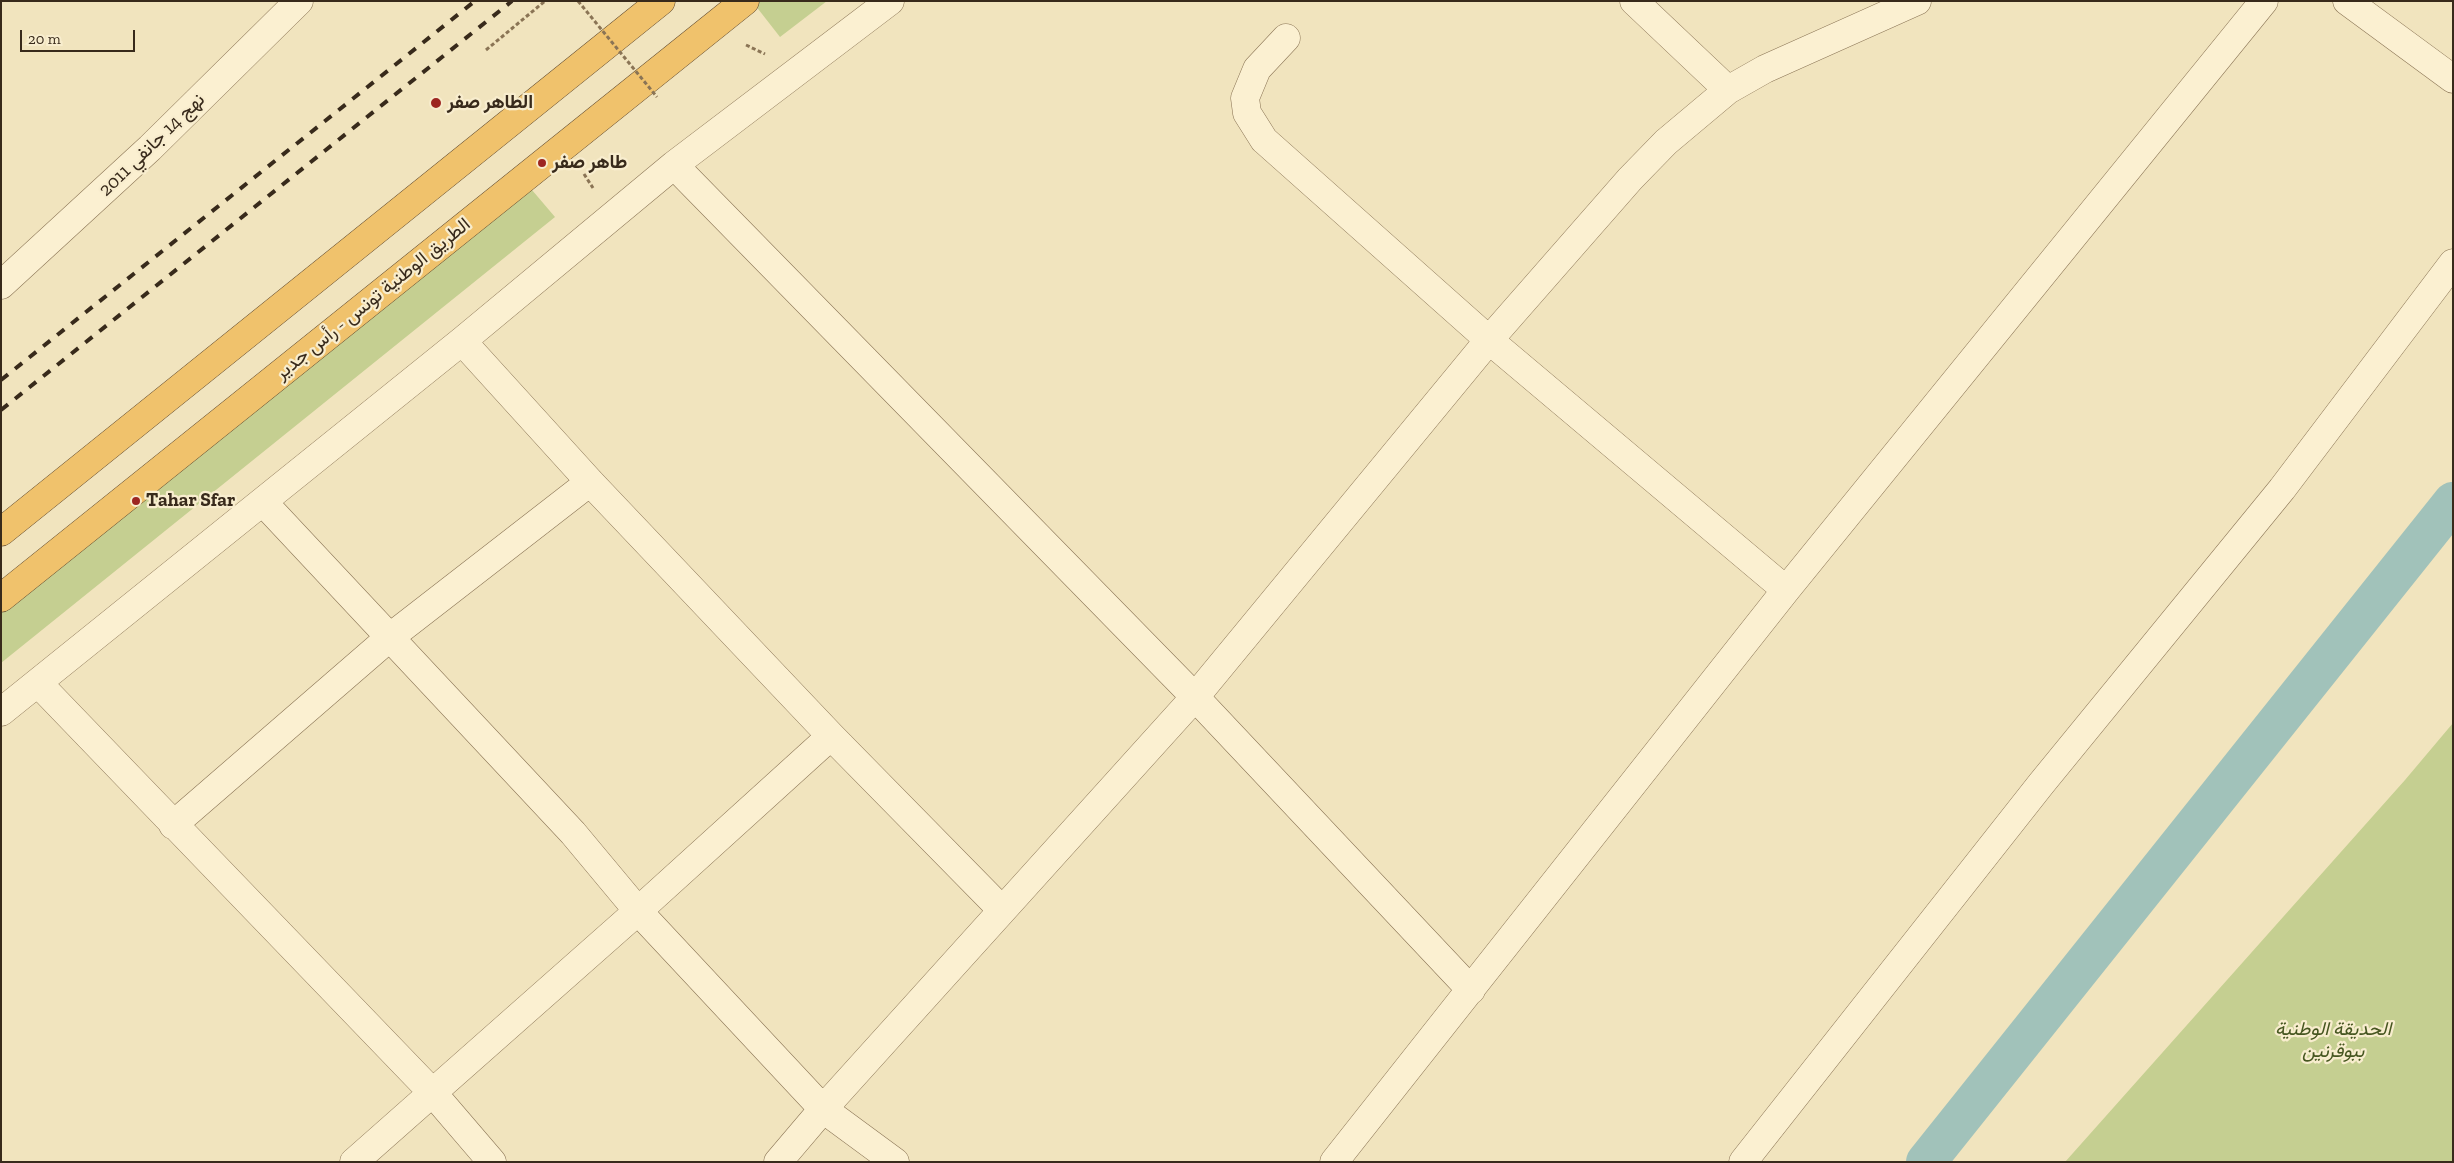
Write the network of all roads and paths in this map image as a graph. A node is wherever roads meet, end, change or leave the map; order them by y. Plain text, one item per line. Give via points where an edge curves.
1 (299, 1) edge
2 (545, 1) edge
3 (578, 1) edge
4 (661, 1) edge
5 (745, 1) edge
6 (890, 1) edge
7 (1634, 1) edge
8 (1917, 1) edge
9 (2264, 1) edge
10 (2347, 1) edge
11 (1286, 38) dead end
12 (485, 50) dead end
13 (2453, 79) edge
14 (1728, 90) junction
15 (656, 97) dead end
16 (674, 165) junction
17 (2453, 263) edge
18 (1, 285) edge
19 (1489, 340) junction
20 (462, 341) junction
21 (590, 482) junction
22 (263, 502) junction
23 (1, 532) edge
24 (1786, 590) junction
25 (1, 598) edge
26 (388, 638) junction
27 (38, 683) junction
28 (1195, 697) junction
29 (1, 712) edge
30 (831, 736) junction
31 (173, 825) junction
32 (1002, 910) junction
33 (638, 911) junction
34 (1471, 990) junction
35 (432, 1092) junction
36 (823, 1108) junction
37 (354, 1162) edge
38 (492, 1162) edge
39 (778, 1162) edge
40 (896, 1162) edge
41 (1334, 1162) edge
42 (1743, 1162) edge

1 - 18 street, نهج 14 جانفي 2011 via 150,148
2 - 12 path
3 - 15 path, bridge
4 - 23 highway
5 - 25 highway, الطريق الوطنية تونس - رأس جدير
6 - 16 street
7 - 14 street
8 - 14 street via 1765,69
9 - 24 street
10 - 13 street
11 - 19 street via 1257,69 1250,82 1245,98 1251,122 1276,151
14 - 19 street via 1666,142 1630,179
16 - 20 street
16 - 28 street
17 - 42 street via 2282,489 2041,784
19 - 24 street
19 - 28 street
20 - 21 street
20 - 22 street
21 - 26 street
21 - 30 street
22 - 26 street
22 - 27 street
24 - 34 street
26 - 31 street
26 - 33 street via 573,833
27 - 29 street
27 - 31 street
28 - 32 street
28 - 34 street
30 - 32 street
30 - 33 street
31 - 35 street
32 - 36 street
33 - 35 street
33 - 36 street
34 - 41 street
35 - 37 street
35 - 38 street
36 - 39 street
36 - 40 street

